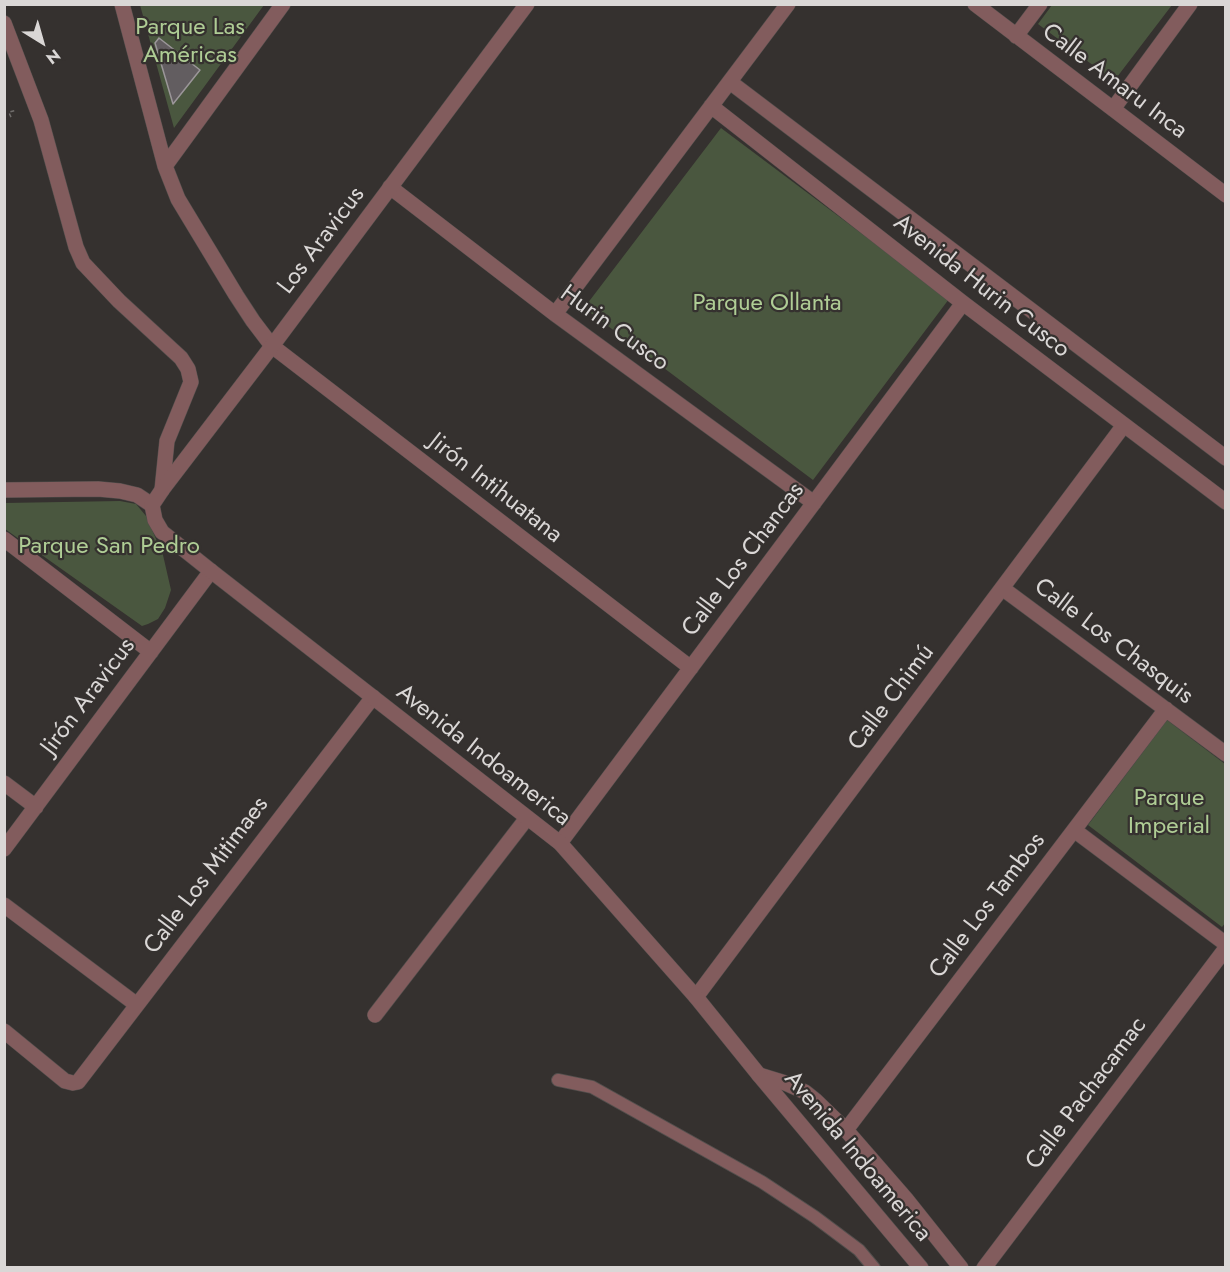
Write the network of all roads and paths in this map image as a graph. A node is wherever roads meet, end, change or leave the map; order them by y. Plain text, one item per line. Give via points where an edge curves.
1 (122, 4) edge
2 (283, 4) edge
3 (527, 4) edge
4 (788, 4) edge
5 (975, 4) edge
6 (1040, 4) edge
7 (1190, 4) edge
8 (4, 23) edge
9 (1016, 36) junction
10 (730, 82) junction
11 (711, 106) junction
12 (1113, 109) junction
13 (165, 166) junction
14 (390, 188) junction
15 (1226, 195) edge
16 (963, 303) junction
17 (555, 314) junction
18 (272, 346) junction
19 (1124, 425) junction
20 (1226, 458) edge
21 (4, 490) edge
22 (162, 490) junction
23 (1226, 502) edge
24 (814, 503) junction
25 (152, 505) junction
26 (4, 539) edge
27 (211, 572) junction
28 (1002, 588) junction
29 (151, 652) junction
30 (691, 668) junction
31 (372, 697) junction
32 (1166, 709) junction
33 (1226, 754) edge
34 (4, 783) edge
35 (36, 807) junction
36 (527, 818) junction
37 (1074, 830) junction
38 (560, 843) junction
39 (4, 849) edge
40 (4, 905) edge
41 (1226, 946) edge
42 (696, 997) junction
43 (137, 1005) junction
44 (375, 1015) dead end
45 (4, 1031) edge
46 (759, 1075) junction
47 (558, 1080) dead end
48 (846, 1130) junction
49 (874, 1268) edge
50 (921, 1268) edge
51 (961, 1268) edge
52 (984, 1268) edge

1 - 13 street, Jirón Intihuatana
2 - 13 street
3 - 14 street, Los Aravicus
4 - 10 street
5 - 9 street, Calle Amaru Inca
6 - 9 street
7 - 12 street
8 - 22 street via 41,120 83,263 188,369 191,382 167,441
9 - 12 street, Calle Amaru Inca
10 - 11 street
10 - 20 street, Avenida Hurin Cusco
11 - 16 street, Avenida Hurin Cusco
11 - 17 street
12 - 15 street, Calle Amaru Inca
13 - 18 street, Jirón Intihuatana via 178,199
14 - 17 street, Hurin Cusco
14 - 18 street, Los Aravicus
16 - 19 street, Avenida Hurin Cusco
16 - 24 street, Calle Los Chancas
17 - 24 street, Hurin Cusco
18 - 22 street, Los Aravicus
18 - 30 street, Jirón Intihuatana
19 - 23 street, Avenida Hurin Cusco
19 - 28 street, Calle Chimú
21 - 25 street via 120,491 137,495
22 - 25 street, Los Aravicus
24 - 30 street, Calle Los Chancas
25 - 27 street, Avenida Indoamerica via 162,532
26 - 29 street
27 - 29 street, Jirón Aravicus
27 - 31 street, Avenida Indoamerica
28 - 32 street, Calle Los Chasquis
28 - 42 street, Calle Chimú
29 - 35 street, Jirón Aravicus
30 - 38 street, Calle Los Chancas
31 - 36 street, Avenida Indoamerica
31 - 43 street, Calle Los Mitimaes
32 - 33 street, Calle Los Chasquis
32 - 37 street, Calle Los Tambos
34 - 35 street
35 - 39 street, Jirón Aravicus
36 - 38 street, Avenida Indoamerica
36 - 44 street
37 - 41 street
37 - 48 street, Calle Los Tambos
38 - 42 street, Avenida Indoamerica
40 - 43 street
41 - 52 street, Calle Pachacamac
42 - 46 street, Avenida Indoamerica
43 - 45 street, Calle Los Mitimaes via 78,1082 73,1083 64,1081
46 - 48 street, Avenida Indoamerica via 805,1092
46 - 50 street, Avenida Indoamerica
47 - 49 lane via 592,1087 762,1182 859,1250
48 - 51 street, Avenida Indoamerica

